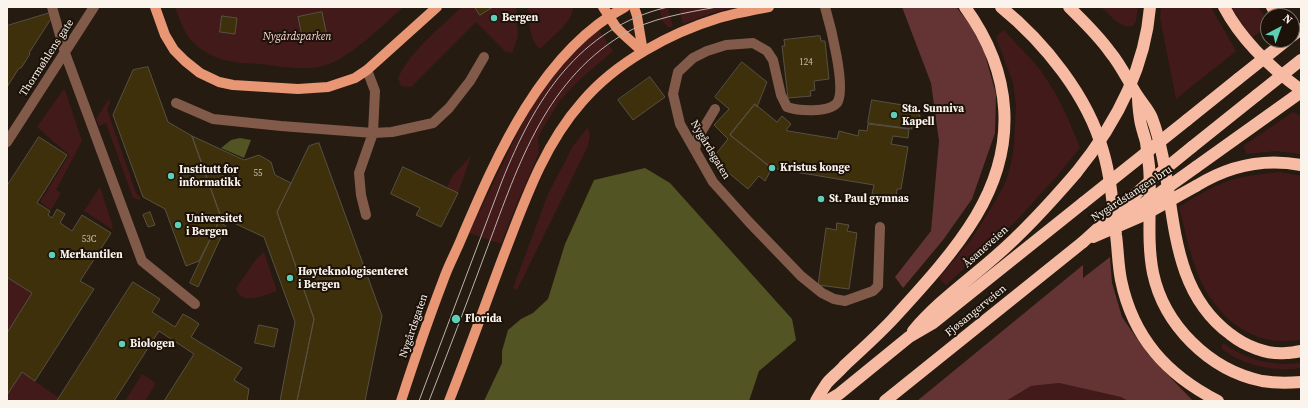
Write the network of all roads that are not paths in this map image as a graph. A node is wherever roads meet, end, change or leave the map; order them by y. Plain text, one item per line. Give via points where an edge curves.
1 (52, 7) edge
2 (94, 7) edge
3 (155, 7) edge
4 (437, 7) edge
5 (625, 7) edge
6 (634, 7) edge
7 (769, 7) edge
8 (825, 7) edge
9 (965, 7) edge
10 (1001, 7) edge
11 (1069, 7) edge
12 (1150, 7) edge
13 (1224, 7) edge
14 (606, 11) edge
15 (1277, 48) edge
16 (643, 52) junction
17 (65, 53) junction
18 (484, 57) dead end
19 (1301, 60) edge
20 (367, 70) junction
21 (1301, 91) edge
22 (1138, 96) junction
23 (176, 103) dead end
24 (715, 109) dead end
25 (373, 133) junction
26 (7, 142) edge
27 (695, 150) junction
28 (1301, 165) edge
29 (366, 215) dead end
30 (880, 227) dead end
31 (1083, 242) junction
32 (195, 304) dead end
33 (909, 337) junction
34 (1301, 351) edge
35 (1301, 382) edge
36 (401, 401) edge
37 (449, 401) edge
38 (816, 401) edge
39 (827, 401) edge
40 (885, 401) edge
41 (1218, 401) edge

1 - 17 street
2 - 17 street, Thormøhlens gate
3 - 20 main road via 174,50 200,73 219,82 298,89 328,87 355,78
4 - 20 main road
5 - 14 main road, Nygårdsgaten
6 - 16 main road
7 - 16 main road via 720,17 681,31
8 - 27 street, Nygårdsgaten via 840,79 840,96 837,102 831,107 813,110 795,110 787,107 781,95 772,60 767,51 753,43 726,45 708,51 693,58 678,72 673,94 680,124
9 - 38 highway via 976,22 996,63 1002,85 1005,108 1004,132 996,174 976,216 941,265 891,321 827,383
10 - 41 highway via 1029,32 1068,78 1093,125 1103,150 1109,177 1121,280 1136,323 1150,347 1170,369
11 - 22 highway via 1110,52
12 - 33 highway, Åsaneveien, bridge via 1141,56 1124,100 1090,155 1028,227 926,316
13 - 21 highway via 1245,38 1265,60
14 - 16 main road via 623,34
14 - 36 main road, Nygårdsgaten via 556,66 520,115 480,195 443,280
15 - 33 highway, bridge via 933,323
16 - 37 main road via 622,66 582,101 553,142 521,209
17 - 26 street, Thormøhlens gate
17 - 32 street via 142,261
18 - 25 street via 470,81 449,108 433,123 392,132
19 - 31 highway, bridge via 1149,182
20 - 25 street via 375,91
21 - 31 highway, Nygårdstangen bru, bridge via 1161,192
22 - 34 highway via 1152,116 1158,136 1181,259 1188,281 1199,302 1222,328 1254,348 1286,354
22 - 35 highway via 1149,165 1153,273 1170,317 1202,352 1240,374 1262,381
23 - 25 street via 213,119
24 - 27 street via 697,140
25 - 29 street via 359,173
27 - 30 street, Nygårdsgaten via 713,182 749,222 801,276 834,299 845,301 873,291 878,286
28 - 31 highway, bridge via 1268,161 1225,171 1144,215
31 - 40 highway, Fjøsangerveien
33 - 39 highway

